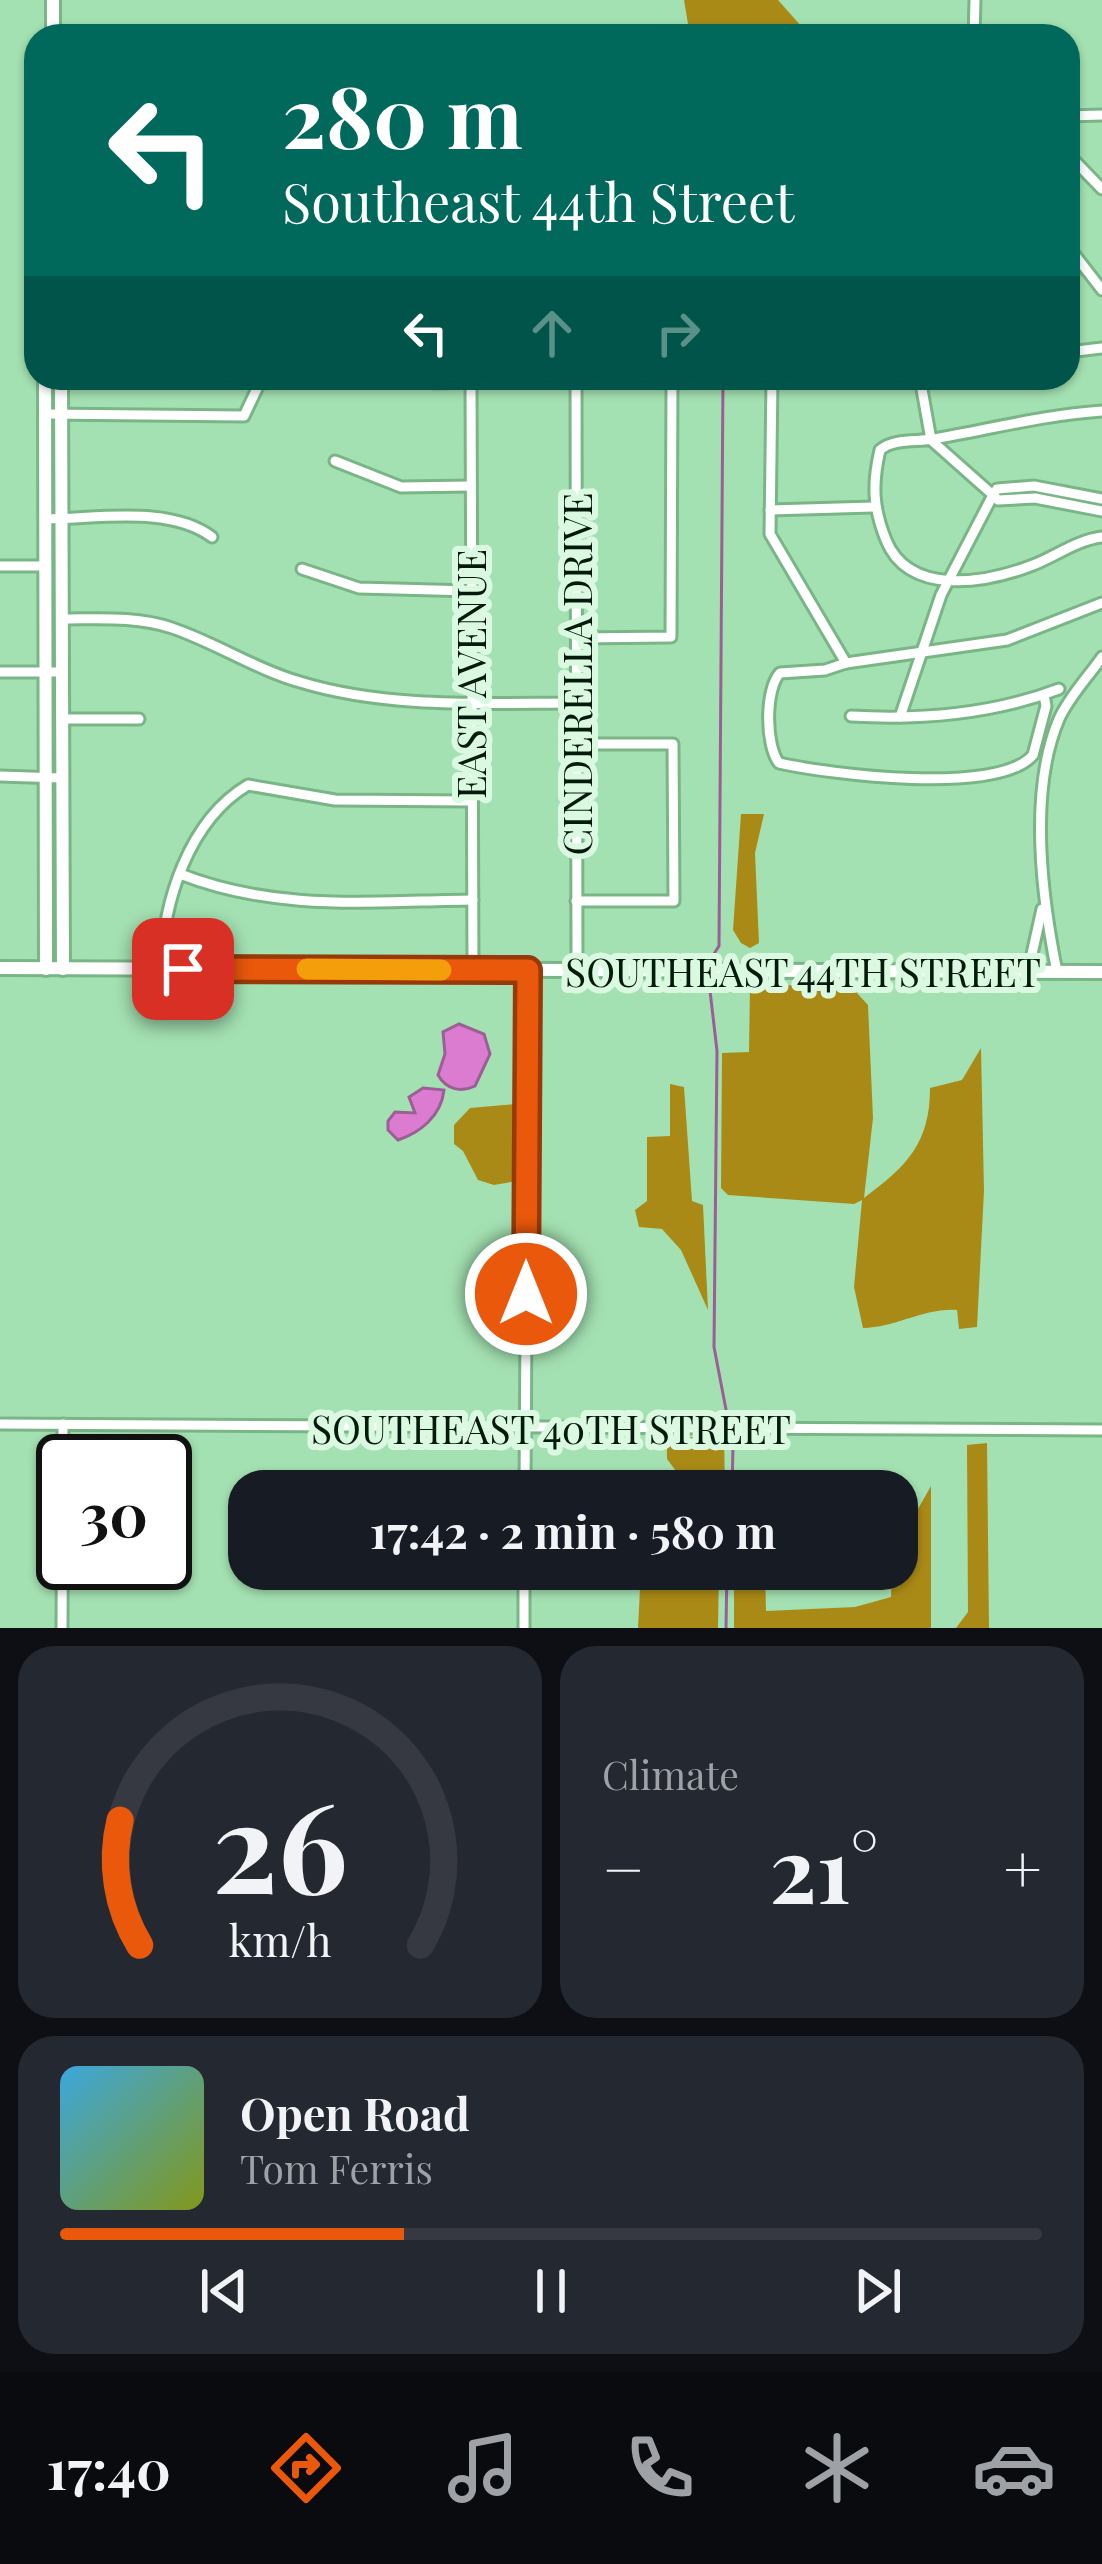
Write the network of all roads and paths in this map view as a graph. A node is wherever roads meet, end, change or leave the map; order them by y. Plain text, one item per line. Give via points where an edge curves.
1 (1080, 166) edge
2 (1102, 190) edge
3 (1080, 262) edge
4 (1102, 290) edge
5 (45, 390) edge
6 (61, 390) edge
7 (256, 390) edge
8 (471, 390) edge
9 (576, 390) edge
10 (672, 390) edge
11 (772, 390) edge
12 (922, 390) edge
13 (1102, 411) edge
14 (45, 414) junction
15 (62, 415) junction
16 (931, 440) junction
17 (335, 460) dead end
18 (471, 486) junction
19 (993, 495) junction
20 (1102, 500) edge
21 (873, 507) junction
22 (770, 510) junction
23 (1102, 511) edge
24 (45, 519) junction
25 (62, 519) junction
26 (212, 536) dead end
27 (1102, 537) edge
28 (0, 566) edge
29 (44, 566) junction
30 (302, 569) dead end
31 (950, 580) junction
32 (471, 591) junction
33 (1102, 603) edge
34 (62, 620) junction
35 (577, 638) junction
36 (920, 655) junction
37 (1102, 657) edge
38 (846, 663) junction
39 (0, 672) edge
40 (45, 672) junction
41 (61, 672) junction
42 (1059, 689) dead end
43 (1044, 694) junction
44 (471, 703) junction
45 (577, 703) junction
46 (851, 716) dead end
47 (900, 717) junction
48 (61, 719) junction
49 (139, 719) dead end
50 (576, 744) junction
51 (0, 776) edge
52 (45, 777) junction
53 (61, 778) junction
54 (470, 801) junction
55 (180, 874) junction
56 (473, 900) junction
57 (576, 901) junction
58 (1043, 904) junction
59 (0, 968) edge
60 (162, 968) junction
61 (46, 969) junction
62 (63, 969) junction
63 (473, 970) junction
64 (528, 970) junction
65 (577, 970) junction
66 (1057, 972) junction
67 (1102, 972) edge
68 (1028, 973) junction
69 (0, 1424) edge
70 (63, 1424) junction
71 (525, 1427) junction
72 (1102, 1430) edge
73 (525, 1470) edge
74 (524, 1590) edge
75 (62, 1628) edge
76 (524, 1628) edge

1 - 2 street
3 - 4 street
5 - 14 street
6 - 15 street
7 - 15 street via 244,416
8 - 18 street, EAST AVENUE
9 - 35 street, CINDERELLA DRIVE
10 - 35 street via 671,637
11 - 22 street
12 - 16 street
13 - 16 street
14 - 15 street
14 - 24 street
15 - 25 street
16 - 19 street
16 - 21 street via 889,442 880,450
17 - 18 street via 401,487
18 - 32 street, EAST AVENUE
19 - 20 street via 1034,486
19 - 23 street
19 - 31 street
21 - 22 street
21 - 31 street via 903,569
22 - 38 street via 772,542
24 - 25 street
24 - 29 street
25 - 26 street via 170,519
25 - 34 street
27 - 31 street via 1012,572
28 - 29 street
29 - 40 street
30 - 32 street via 359,588
31 - 36 street
32 - 44 street, EAST AVENUE
33 - 36 street via 1007,640
34 - 41 street
34 - 44 street via 171,628 323,688
35 - 45 street, CINDERELLA DRIVE
36 - 38 street
36 - 47 street
37 - 58 street via 1059,720 1046,771
38 - 43 street via 776,675 775,759 892,781 1019,765 1033,754
39 - 40 street
40 - 41 street
40 - 52 street
41 - 48 street
42 - 43 street
43 - 47 street
44 - 45 street
44 - 54 street, EAST AVENUE
45 - 50 street, CINDERELLA DRIVE
46 - 47 street
48 - 49 street
48 - 53 street
50 - 57 street, CINDERELLA DRIVE
50 - 57 street via 673,744 674,901
51 - 52 street
52 - 53 street
52 - 61 street
53 - 62 street
54 - 55 street via 335,800 248,785 218,807
54 - 56 street, EAST AVENUE
55 - 56 street via 278,901
55 - 60 street via 164,920
56 - 63 street, EAST AVENUE
57 - 65 street, CINDERELLA DRIVE
58 - 66 street
58 - 68 street
59 - 61 street, SOUTHEAST 44TH STREET
60 - 62 street, SOUTHEAST 44TH STREET
60 - 63 street, SOUTHEAST 44TH STREET
61 - 62 street, SOUTHEAST 44TH STREET
63 - 64 street, SOUTHEAST 44TH STREET
64 - 65 street, SOUTHEAST 44TH STREET
64 - 71 street
65 - 68 street, SOUTHEAST 44TH STREET
66 - 67 street, SOUTHEAST 44TH STREET
66 - 68 street, SOUTHEAST 44TH STREET
69 - 70 street, SOUTHEAST 40TH STREET
70 - 71 street, SOUTHEAST 40TH STREET
70 - 75 street
71 - 72 street, SOUTHEAST 40TH STREET
71 - 73 street
74 - 76 street

